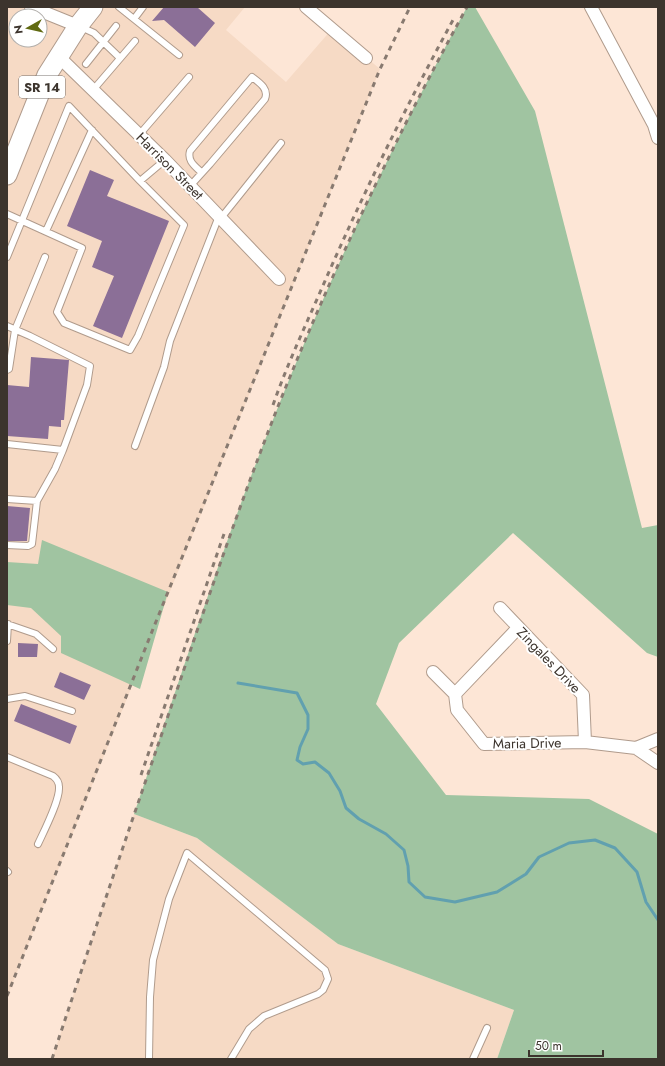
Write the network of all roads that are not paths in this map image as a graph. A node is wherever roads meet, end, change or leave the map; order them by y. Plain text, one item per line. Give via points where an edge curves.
1 (31, 7) edge
2 (93, 7) edge
3 (119, 7) edge
4 (143, 7) edge
5 (306, 7) edge
6 (591, 7) edge
7 (134, 19) junction
8 (78, 26) junction
9 (116, 26) dead end
10 (135, 41) dead end
11 (103, 42) junction
12 (179, 55) dead end
13 (58, 56) junction
14 (120, 58) junction
15 (366, 58) dead end
16 (86, 64) dead end
17 (189, 77) dead end
18 (93, 90) junction
19 (656, 125) edge
20 (92, 130) junction
21 (139, 134) junction
22 (658, 138) edge
23 (281, 143) dead end
24 (165, 160) junction
25 (202, 173) junction
26 (7, 175) edge
27 (140, 182) junction
28 (190, 186) junction
29 (7, 214) edge
30 (220, 217) junction
31 (22, 221) junction
32 (46, 231) junction
33 (7, 257) edge
34 (45, 257) dead end
35 (279, 279) dead end
36 (7, 326) edge
37 (15, 330) junction
38 (7, 370) edge
39 (7, 444) edge
40 (135, 446) dead end
41 (63, 450) junction
42 (7, 499) edge
43 (37, 501) junction
44 (7, 545) edge
45 (500, 608) dead end
46 (7, 624) edge
47 (518, 628) junction
48 (7, 640) edge
49 (53, 649) dead end
50 (434, 672) dead end
51 (455, 694) junction
52 (7, 699) edge
53 (72, 711) dead end
54 (658, 739) edge
55 (585, 742) junction
56 (636, 748) junction
57 (7, 757) edge
58 (658, 763) edge
59 (38, 844) dead end
60 (487, 1028) dead end
61 (149, 1059) edge
62 (231, 1059) edge
63 (473, 1059) edge

1 - 8 street
2 - 8 main road, SR 14
3 - 7 lane
4 - 7 lane
5 - 15 street
6 - 19 street
7 - 12 lane
8 - 11 lane via 94,33
8 - 13 main road, SR 14
9 - 11 lane
10 - 14 lane
11 - 14 lane
11 - 16 lane
13 - 18 street, Harrison Street
13 - 26 main road, SR 14 via 47,75
14 - 18 lane
17 - 21 lane
18 - 21 street, Harrison Street
19 - 22 street
20 - 27 lane
20 - 31 lane via 69,106
20 - 32 lane
21 - 24 street, Harrison Street
23 - 30 lane
24 - 27 lane
24 - 28 street, Harrison Street
25 - 25 lane via 190,162 190,151 252,77 266,90 265,100
25 - 28 lane
27 - 32 lane via 184,225 130,350 64,323 57,312 82,248
28 - 30 street, Harrison Street
29 - 31 lane
30 - 35 street, Harrison Street
30 - 40 lane via 170,341 164,367
31 - 32 lane
31 - 33 lane
34 - 37 lane
36 - 37 lane
37 - 38 lane
37 - 41 lane via 90,366 87,385
39 - 41 lane
41 - 43 lane
42 - 43 lane
43 - 44 lane via 32,544
45 - 47 street, Zingales Drive
46 - 48 lane
46 - 49 lane via 36,634
47 - 51 street
47 - 55 street, Zingales Drive via 583,695
50 - 51 street
51 - 55 street, Maria Drive via 457,710 484,744
52 - 53 lane via 25,696
54 - 56 street, Maria Drive
55 - 56 street, Maria Drive
56 - 58 street
57 - 59 lane via 54,776 57,780 59,788 56,801
60 - 63 lane
61 - 62 lane via 153,960 169,898 187,853 325,970 328,979 318,994 259,1020 249,1029

